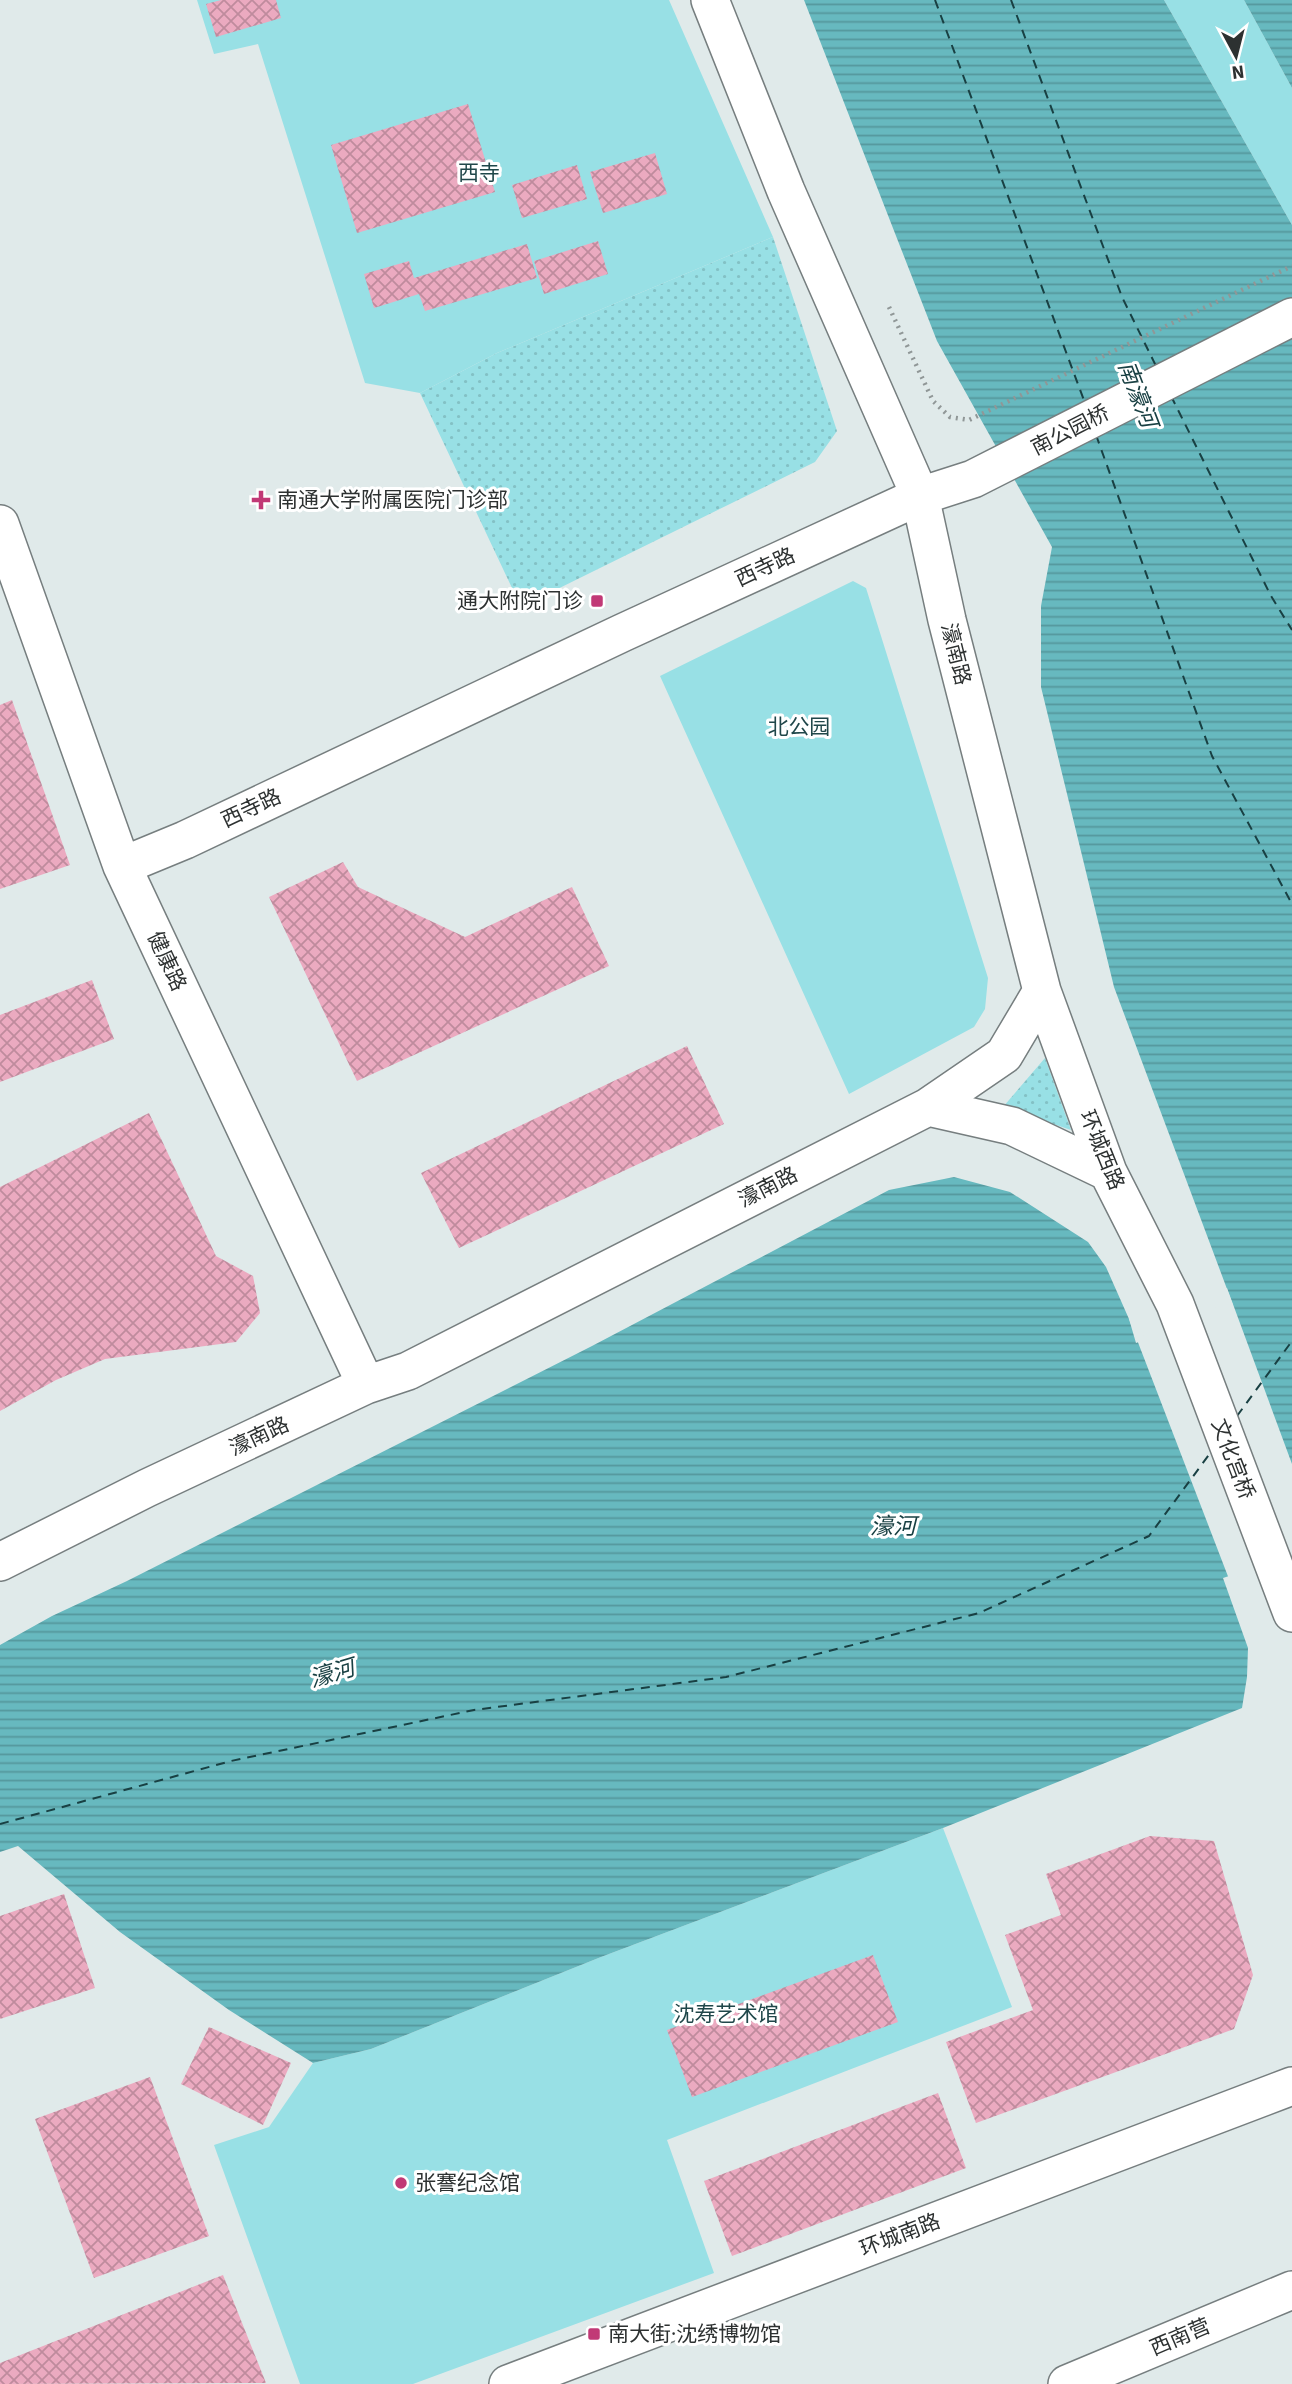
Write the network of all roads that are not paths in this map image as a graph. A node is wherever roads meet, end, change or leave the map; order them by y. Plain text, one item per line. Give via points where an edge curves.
1 (710, 0) edge
2 (1292, 317) edge
3 (920, 496) junction
4 (0, 524) edge
5 (122, 866) junction
6 (1042, 991) junction
7 (928, 1107) junction
8 (1108, 1172) junction
9 (1175, 1304) joint
10 (366, 1385) junction
11 (0, 1562) edge
12 (1292, 1614) edge
13 (1290, 2092) edge
14 (1292, 2290) edge
15 (567, 2374) edge
16 (1105, 2377) edge
17 (508, 2384) edge
18 (1067, 2384) edge

1 - 3 street via 786,191
2 - 3 street, 南公园桥 via 973,479
3 - 5 street, 西寺路
3 - 6 street, 濠南路
4 - 5 street, 健康路
5 - 10 street, 健康路
6 - 7 street, 濠南路 via 1004,1055
6 - 8 street, 环城西路
7 - 8 street via 1012,1126
7 - 10 street, 濠南路 via 408,1371
8 - 9 street, 环城西路
9 - 12 street, 文化宫桥
10 - 11 street, 濠南路
13 - 15 street, 环城南路
14 - 16 street, 西南营
15 - 17 street, 环城南路
16 - 18 street, 西南营

